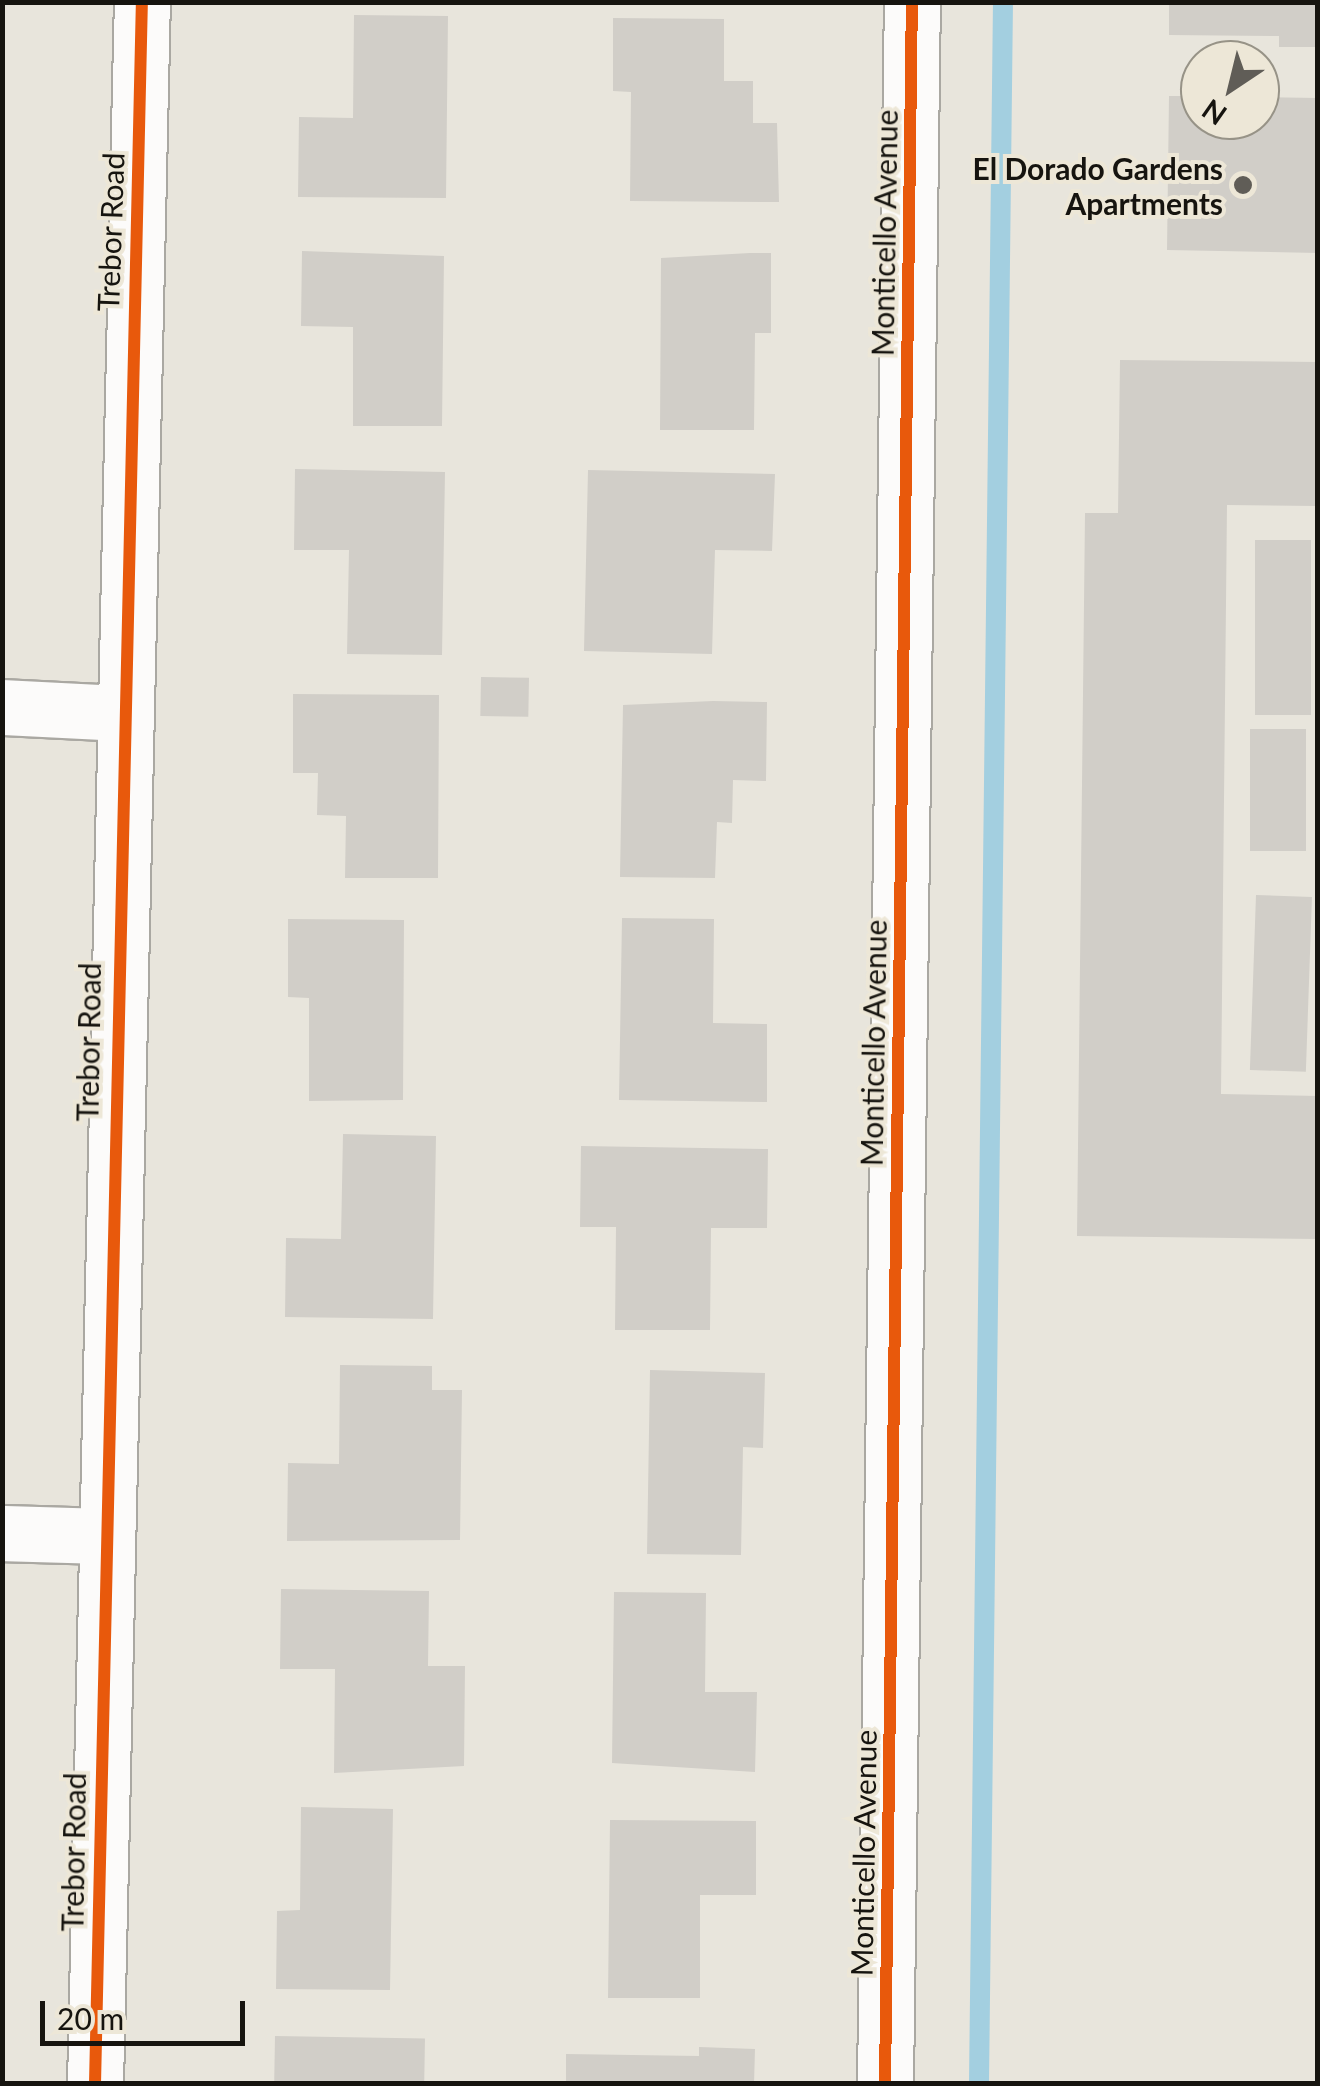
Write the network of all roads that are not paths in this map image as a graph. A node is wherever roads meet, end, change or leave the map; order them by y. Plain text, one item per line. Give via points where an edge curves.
1 (142, 2) edge
2 (912, 2) edge
3 (2, 707) edge
4 (120, 713) junction
5 (2, 1534) edge
6 (102, 1536) junction
7 (95, 2084) edge
8 (885, 2084) edge

1 - 4 street, Trebor Road
2 - 8 street, Monticello Avenue
3 - 4 street
4 - 6 street, Trebor Road
5 - 6 street
6 - 7 street, Trebor Road

